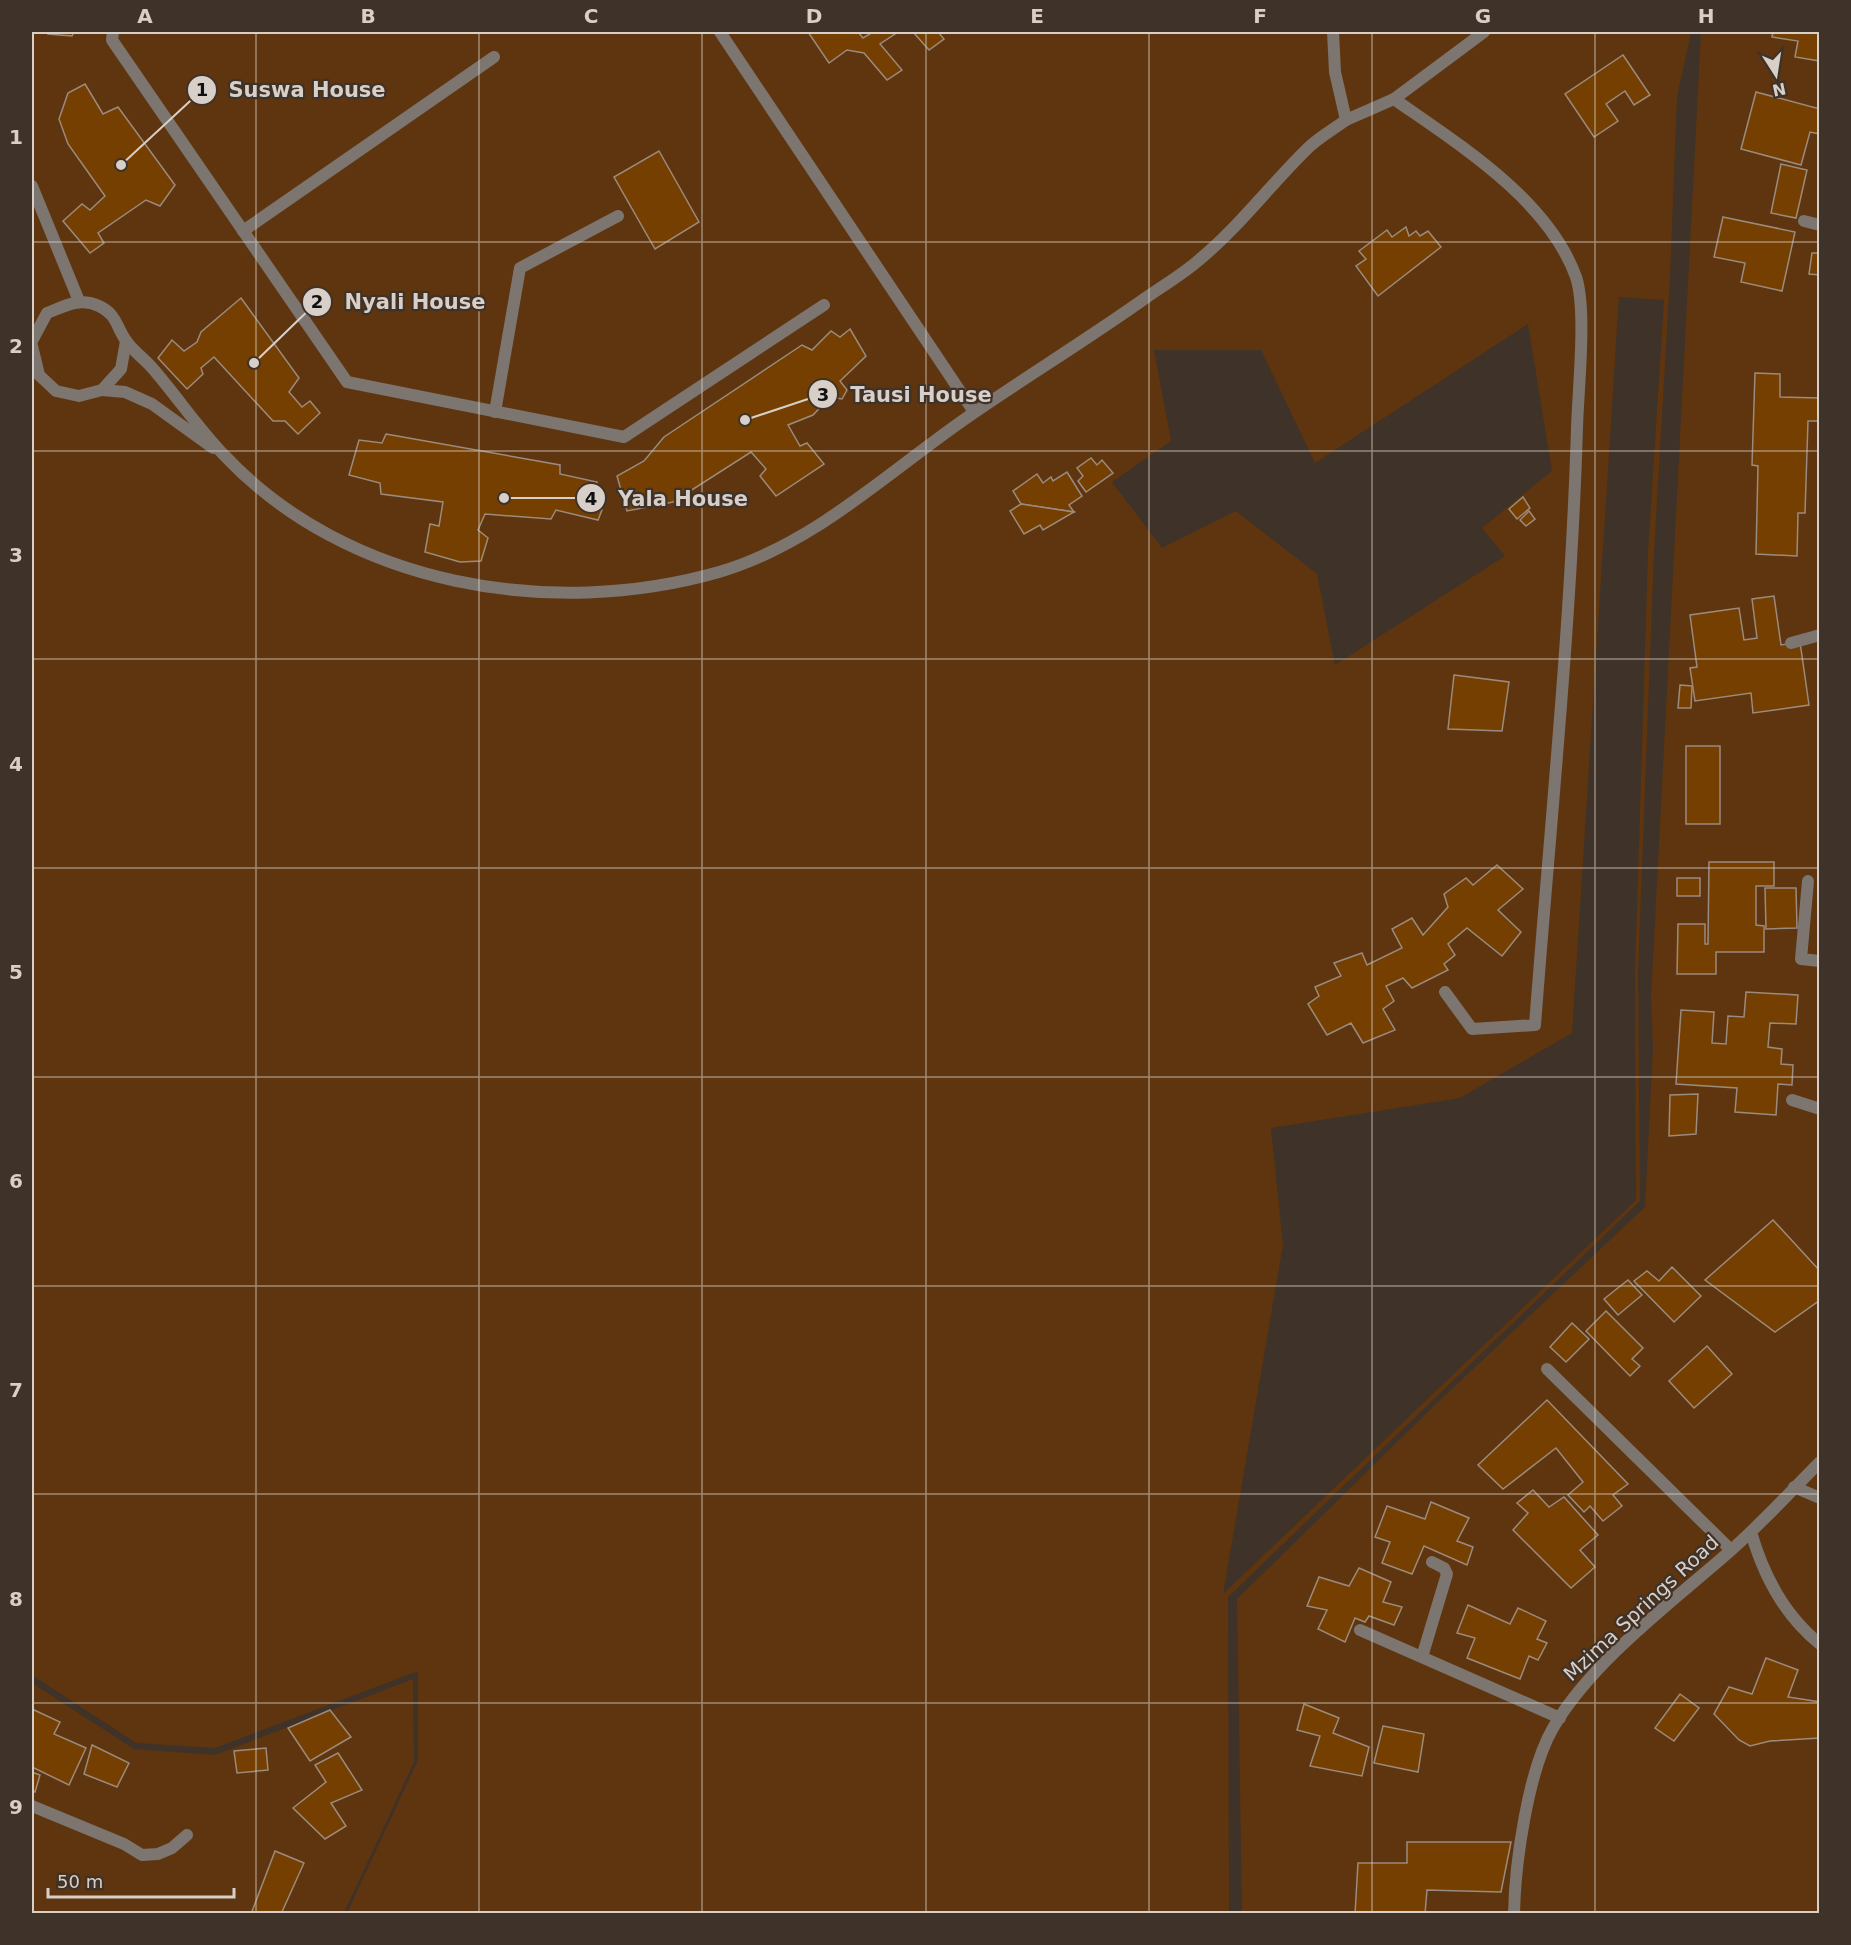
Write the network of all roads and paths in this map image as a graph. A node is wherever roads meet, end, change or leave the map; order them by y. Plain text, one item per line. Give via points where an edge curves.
1 (113, 32) edge
2 (720, 32) edge
3 (1333, 32) edge
4 (1484, 32) edge
5 (494, 57) dead end
6 (1394, 99) junction
7 (1346, 120) junction
8 (32, 186) edge
9 (618, 216) dead end
10 (1804, 221) dead end
11 (1820, 225) edge
12 (243, 231) junction
13 (79, 301) junction
14 (824, 305) dead end
15 (32, 341) edge
16 (126, 341) junction
17 (32, 346) edge
18 (35, 377) edge
19 (102, 390) junction
20 (495, 412) junction
21 (974, 412) junction
22 (224, 455) junction
23 (1820, 635) edge
24 (1791, 644) dead end
25 (1808, 881) dead end
26 (1820, 961) edge
27 (1445, 992) dead end
28 (1792, 1100) dead end
29 (1820, 1109) edge
30 (1547, 1369) dead end
31 (1820, 1462) edge
32 (1794, 1487) junction
33 (1820, 1498) edge
34 (1751, 1532) junction
35 (1731, 1550) junction
36 (1432, 1562) dead end
37 (1360, 1630) dead end
38 (1820, 1644) edge
39 (1422, 1657) junction
40 (1560, 1718) junction
41 (32, 1806) edge
42 (187, 1835) dead end
43 (1514, 1914) edge

1 - 12 street via 112,40
2 - 21 street
3 - 7 street via 1335,72
4 - 6 street
5 - 12 street
6 - 7 street
6 - 27 street via 1488,164 1551,230 1576,278 1581,310 1575,505 1535,1025 1472,1029
7 - 21 street via 1311,144 1199,260 1080,345
8 - 13 street
9 - 20 street via 520,268
10 - 11 street
12 - 20 street via 347,382
13 - 15 street via 47,313
13 - 16 street via 100,306 117,320
14 - 20 street via 624,437
16 - 19 street via 121,369
16 - 22 street via 150,364
17 - 18 street
18 - 19 street via 56,391 79,396
19 - 22 street via 125,392 153,404
21 - 22 street via 829,518 780,547 725,570 668,586 605,593 526,591 458,582 372,557 306,523 264,493
23 - 24 street
25 - 26 street via 1801,959
28 - 29 street
30 - 35 street
31 - 32 street, Mzima Springs Road
32 - 33 street
32 - 34 street, Mzima Springs Road
34 - 35 street, Mzima Springs Road
34 - 38 street via 1773,1588 1804,1632
35 - 40 street, Mzima Springs Road via 1612,1657
36 - 39 street via 1448,1574
37 - 39 street
39 - 40 street
40 - 43 street, Mzima Springs Road via 1537,1762 1515,1876
41 - 42 street via 142,1855 172,1848

